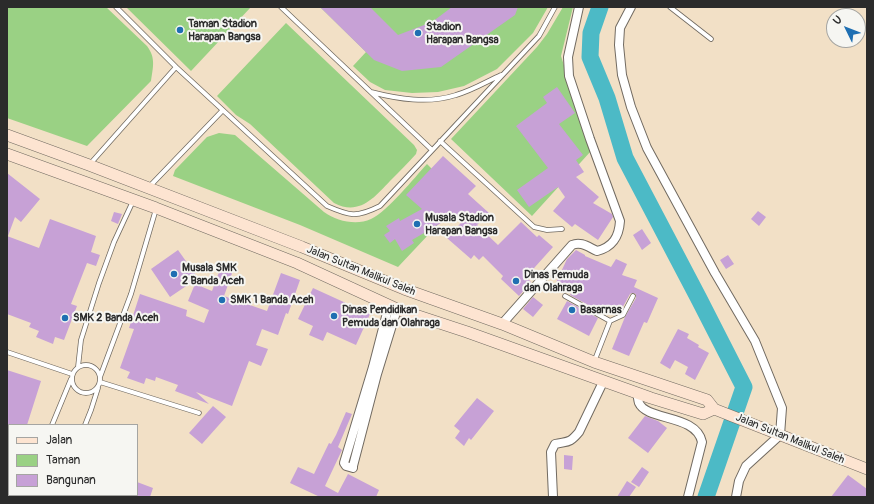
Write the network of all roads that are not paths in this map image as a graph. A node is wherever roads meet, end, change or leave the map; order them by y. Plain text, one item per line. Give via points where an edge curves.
1 (116, 7) edge
2 (281, 7) edge
3 (555, 7) edge
4 (579, 7) edge
5 (631, 7) edge
6 (670, 7) edge
7 (711, 39) dead end
8 (176, 67) junction
9 (503, 74) junction
10 (371, 92) junction
11 (222, 111) junction
12 (7, 135) edge
13 (440, 141) junction
14 (432, 150) junction
15 (7, 154) edge
16 (89, 165) junction
17 (148, 188) junction
18 (133, 200) junction
19 (156, 208) junction
20 (562, 229) dead end
21 (302, 247) junction
22 (297, 263) junction
23 (565, 296) dead end
24 (632, 296) dead end
25 (393, 307) junction
26 (473, 313) junction
27 (610, 321) junction
28 (502, 324) junction
29 (467, 332) junction
30 (7, 352) edge
31 (594, 362) junction
32 (78, 367) junction
33 (72, 376) junction
34 (99, 382) junction
35 (603, 382) junction
36 (637, 394) junction
37 (717, 410) junction
38 (199, 413) dead end
39 (52, 424) edge
40 (84, 424) edge
41 (780, 435) junction
42 (867, 469) edge
43 (553, 497) edge
44 (688, 497) edge
45 (736, 497) edge

1 - 8 lane
2 - 10 lane
3 - 9 lane via 539,36
4 - 28 street via 568,57 569,76 620,221 620,232 605,249 597,251 582,243 572,245
5 - 41 street via 620,28 619,45 622,75 631,108 647,148 755,341 782,408
6 - 7 lane
8 - 11 lane
8 - 16 lane
9 - 10 lane via 456,95 427,100 397,98
9 - 13 lane
10 - 14 lane
11 - 14 lane via 326,206 346,214 365,213 380,206
11 - 17 lane
12 - 16 main road, Jalan Sultan Malikul Saleh
13 - 14 lane
13 - 20 lane via 534,227 547,230
15 - 18 main road, Jalan Sultan Malikul Saleh
16 - 17 main road, Jalan Sultan Malikul Saleh
17 - 21 main road, Jalan Sultan Malikul Saleh
18 - 19 main road, Jalan Sultan Malikul Saleh
18 - 32 lane via 99,283 81,340
19 - 22 main road, Jalan Sultan Malikul Saleh
19 - 34 lane via 131,294
21 - 22 main road
21 - 26 main road, Jalan Sultan Malikul Saleh via 404,290
22 - 25 main road, Jalan Sultan Malikul Saleh
23 - 27 lane
24 - 27 lane via 623,315
25 - 25 street via 378,374 353,468 344,463
25 - 29 main road, Jalan Sultan Malikul Saleh
26 - 28 main road, Jalan Sultan Malikul Saleh
26 - 29 main road
27 - 31 lane
28 - 31 main road, Jalan Sultan Malikul Saleh
29 - 35 main road, Jalan Sultan Malikul Saleh
30 - 33 lane
31 - 37 main road, Jalan Sultan Malikul Saleh via 707,400
32 - 33 lane
32 - 34 lane via 92,366 96,369
33 - 34 lane via 74,388 82,393 91,392
33 - 39 lane
34 - 38 lane
34 - 40 lane
35 - 36 main road, Jalan Sultan Malikul Saleh
35 - 43 street via 579,432 567,443 555,444 551,452
36 - 37 main road, Jalan Sultan Malikul Saleh via 703,414
36 - 44 street via 639,402 646,410 692,427 701,436 702,442
37 - 41 main road, Jalan Sultan Malikul Saleh
41 - 42 main road, Jalan Sultan Malikul Saleh
41 - 45 street via 746,466 739,481

